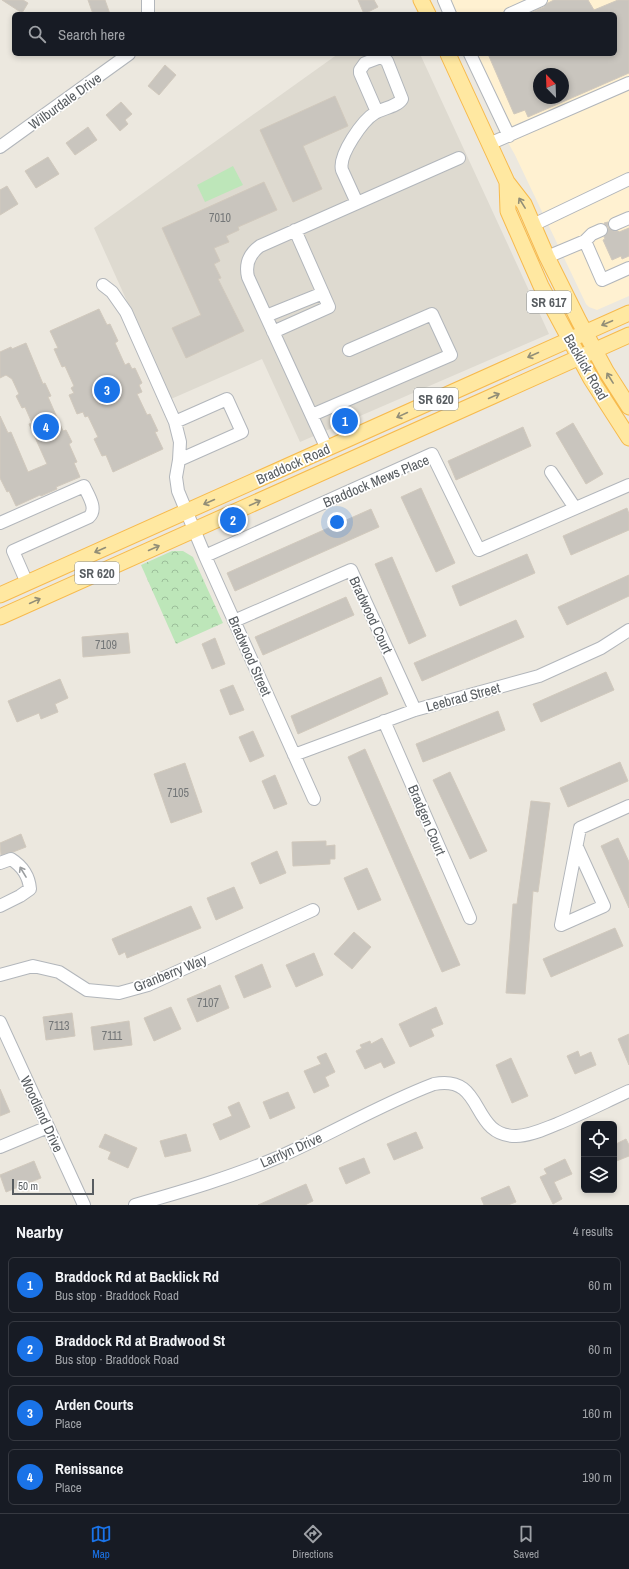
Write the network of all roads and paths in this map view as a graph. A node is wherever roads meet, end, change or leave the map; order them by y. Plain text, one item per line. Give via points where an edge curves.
1 (148, 0) edge
2 (421, 0) edge
3 (444, 0) edge
4 (540, 0) edge
5 (148, 12) edge
6 (427, 12) edge
7 (449, 12) edge
8 (514, 12) edge
9 (126, 56) edge
10 (449, 56) edge
11 (471, 56) edge
12 (629, 83) edge
13 (377, 112) dead end
14 (509, 136) junction
15 (489, 144) junction
16 (0, 147) edge
17 (459, 158) dead end
18 (629, 179) edge
19 (507, 182) junction
20 (357, 203) junction
21 (629, 218) edge
22 (615, 224) dead end
23 (533, 225) junction
24 (295, 230) junction
25 (601, 230) dead end
26 (585, 241) junction
27 (547, 257) junction
28 (629, 268) edge
29 (102, 285) dead end
30 (323, 293) junction
31 (629, 313) edge
32 (266, 316) junction
33 (273, 332) junction
34 (585, 332) junction
35 (629, 335) edge
36 (569, 339) junction
37 (349, 350) dead end
38 (595, 350) junction
39 (579, 358) junction
40 (629, 407) edge
41 (312, 415) junction
42 (175, 422) junction
43 (629, 438) edge
44 (327, 449) junction
45 (179, 460) junction
46 (551, 472) dead end
47 (629, 485) edge
48 (575, 508) junction
49 (187, 512) junction
50 (0, 523) edge
51 (194, 530) junction
52 (205, 556) junction
53 (27, 583) junction
54 (0, 595) edge
55 (0, 617) edge
56 (234, 621) junction
57 (629, 630) edge
58 (415, 710) junction
59 (384, 721) junction
60 (294, 755) junction
61 (314, 799) dead end
62 (629, 806) edge
63 (577, 847) junction
64 (0, 863) edge
65 (0, 906) edge
66 (313, 910) dead end
67 (470, 918) dead end
68 (0, 975) edge
69 (0, 1022) edge
70 (629, 1091) edge
71 (48, 1127) junction
72 (0, 1147) edge
73 (84, 1205) edge
74 (135, 1205) edge

1 - 5 street
2 - 6 main road
3 - 7 street
4 - 8 street
9 - 16 street, Wilburdale Drive
10 - 15 main road, Backlick Road / SR 617
11 - 14 street
12 - 14 street
13 - 20 street via 362,126 342,161 342,170
14 - 15 street
15 - 19 main road, Backlick Road / SR 617
17 - 20 street
18 - 23 street
23 -> 19 main road, Backlick Road / SR 617 via 524,204
19 - 36 main road, Backlick Road / SR 617 via 508,211 541,286
20 - 24 street
21 - 22 street
23 - 27 main road, Backlick Road / SR 617
24 - 30 street
24 - 32 street via 254,250 247,262 248,277
25 - 26 street
26 - 27 street
26 - 28 street via 602,280
27 - 34 main road, Backlick Road / SR 617
29 - 42 street, Bradwood Street via 112,292 126,312
30 - 32 street
30 - 33 street via 330,307
31 -> 34 main road, Braddock Road / SR 620
32 - 33 street
33 - 41 street
34 - 36 main road, Braddock Road / SR 620
34 - 38 main road, Backlick Road / SR 617
35 - 38 main road, Braddock Road / SR 620
36 - 39 main road, Backlick Road / SR 617
36 -> 44 main road, Braddock Road / SR 620
37 - 41 street via 432,314 451,355
38 - 39 main road, Braddock Road / SR 620
40 -> 38 main road, Backlick Road / SR 617
39 - 43 main road, Backlick Road / SR 617
51 -> 39 main road, Braddock Road / SR 620
41 - 44 street
42 - 45 street, Bradwood Street via 180,442
42 - 45 street via 227,399 242,432
44 -> 49 main road, Braddock Road / SR 620
45 - 49 street, Bradwood Street via 176,484
46 - 48 street
47 - 48 street, Braddock Mews Place
48 - 52 street, Braddock Mews Place via 479,550 432,454
49 - 51 street, Bradwood Street
49 -> 53 main road, Braddock Road / SR 620
50 - 53 street via 84,486 93,509 89,517 12,551
51 - 52 street, Bradwood Street
55 -> 51 main road, Braddock Road / SR 620
52 - 56 street, Bradwood Street
53 - 54 main road, Braddock Road / SR 620
56 - 58 street, Bradwood Court via 351,570
56 - 60 street, Bradwood Street
57 - 58 street, Leebrad Street via 601,648 539,676
58 - 59 street, Leebrad Street
59 - 60 street, Leebrad Street
59 - 67 street, Bradgen Court
60 - 61 street, Bradwood Street
62 - 63 street via 580,828
63 - 63 street via 604,906 561,924 569,886
65 -> 64 street via 30,888 18,863 11,859
66 - 68 street, Granberry Way via 148,985 119,993 87,990 59,972 33,966
69 - 71 street, Woodland Drive
70 - 74 street, Larrlyn Drive via 536,1132 515,1136 504,1134 486,1122 462,1086 442,1082 427,1086 237,1174
71 - 72 street
71 - 73 street, Woodland Drive

